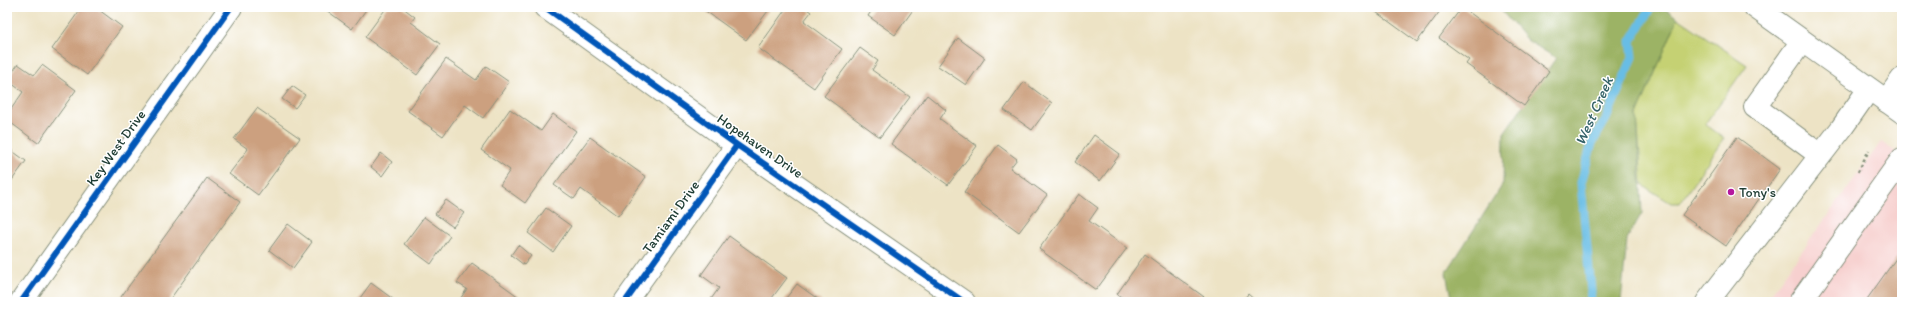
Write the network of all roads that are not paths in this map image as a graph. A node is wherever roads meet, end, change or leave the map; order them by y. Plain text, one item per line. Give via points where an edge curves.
1 (231, 7) edge
2 (545, 7) edge
3 (1755, 7) edge
4 (1802, 41) junction
5 (1902, 79) edge
6 (1886, 100) edge
7 (737, 146) junction
8 (1820, 155) junction
9 (1902, 159) edge
10 (21, 302) edge
11 (625, 302) edge
12 (964, 302) edge
13 (1707, 302) edge
14 (1800, 302) edge

1 - 10 street, Key West Drive
2 - 7 street, Hopehaven Drive
3 - 4 street
4 - 6 street
4 - 8 street via 1755,107
5 - 6 street
6 - 8 street
7 - 11 street, Tamiami Drive
7 - 12 street, Hopehaven Drive
8 - 13 street
9 - 14 street

